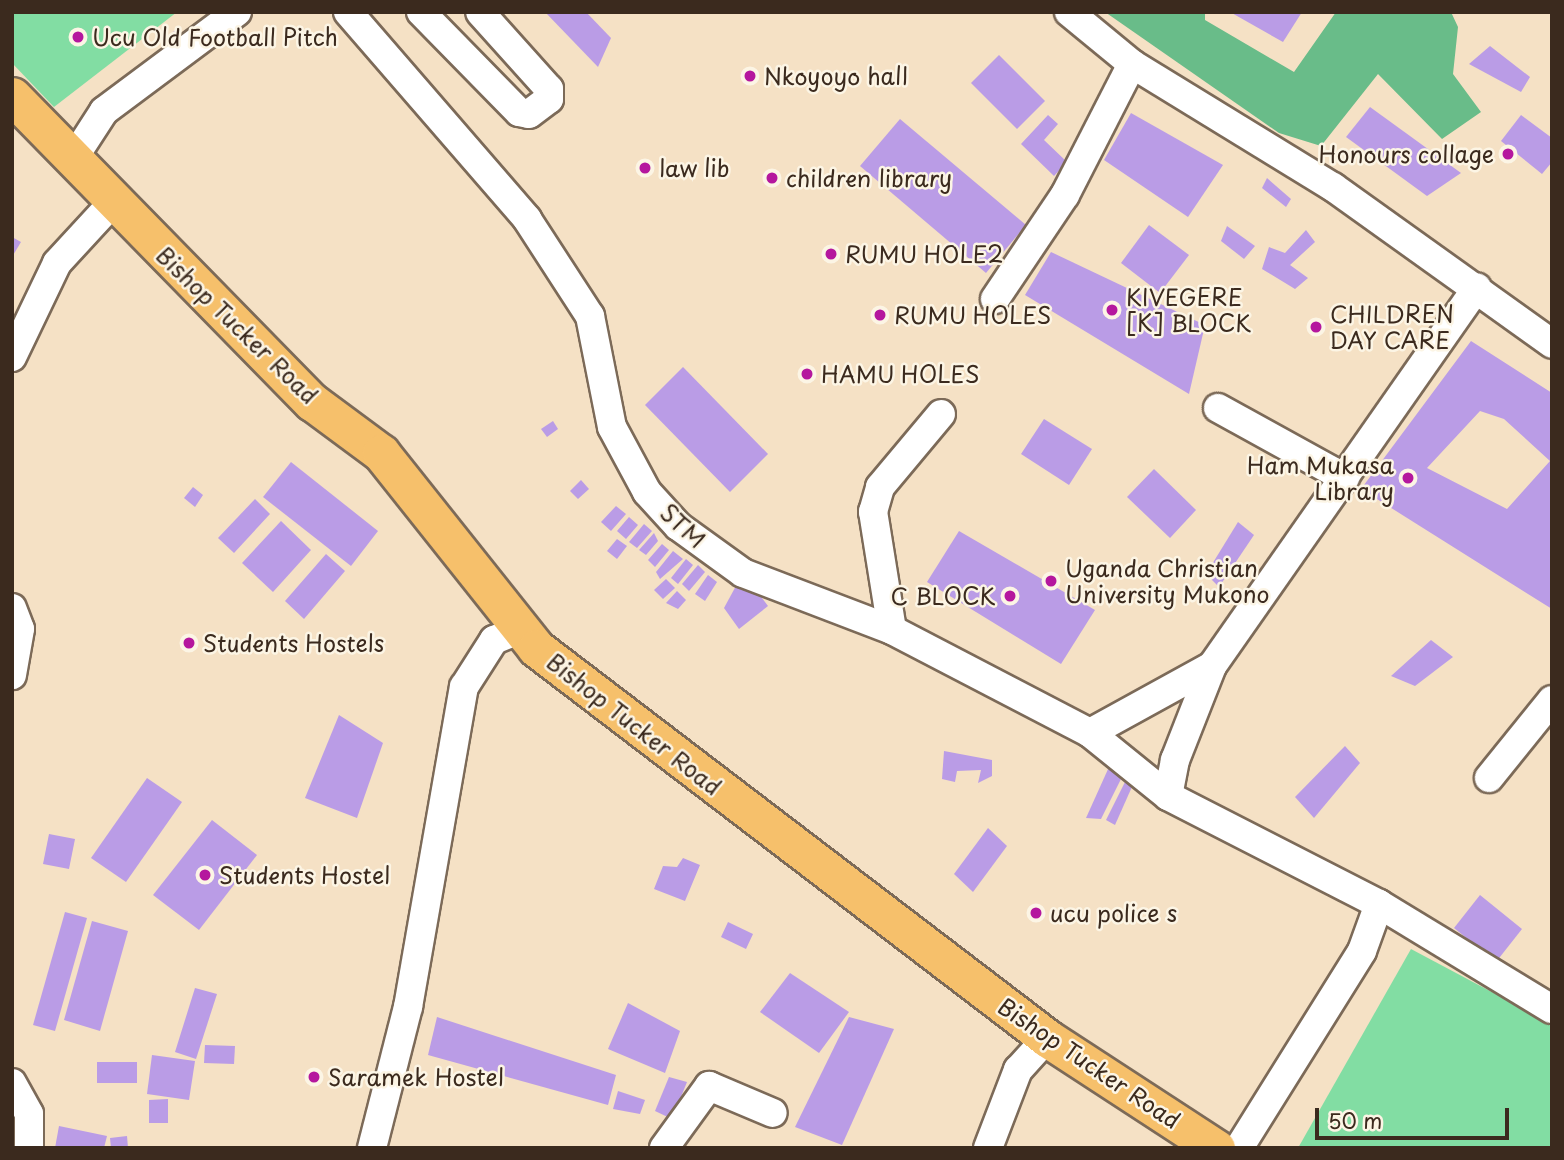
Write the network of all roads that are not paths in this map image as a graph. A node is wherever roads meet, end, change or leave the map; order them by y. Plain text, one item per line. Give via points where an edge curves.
1 (237, 12) edge
2 (421, 12) edge
3 (480, 12) edge
4 (1069, 12) edge
5 (349, 13) edge
6 (1132, 64) junction
7 (12, 96) edge
8 (73, 159) junction
9 (113, 202) junction
10 (1477, 288) junction
11 (995, 299) dead end
12 (1552, 344) edge
13 (12, 357) edge
14 (1218, 408) dead end
15 (941, 414) dead end
16 (1345, 478) junction
17 (12, 608) edge
18 (523, 628) junction
19 (892, 630) junction
20 (1212, 666) junction
21 (12, 675) edge
22 (1552, 699) edge
23 (1090, 733) junction
24 (1489, 778) dead end
25 (1168, 796) junction
26 (1379, 904) junction
27 (1552, 1009) edge
28 (1047, 1038) junction
29 (12, 1083) edge
30 (773, 1113) dead end
31 (29, 1148) edge
32 (372, 1148) edge
33 (664, 1148) edge
34 (988, 1148) edge
35 (1216, 1148) edge
36 (1239, 1148) edge

1 - 8 street via 104,111
2 - 3 street via 519,112 529,114 549,99 549,89
4 - 6 street
5 - 19 street, STM via 527,219 590,316 612,427 647,492 678,526 743,573
6 - 10 street via 1260,139
6 - 11 street via 1065,195
7 - 8 main road, Bishop Tucker Road
8 - 9 main road, Bishop Tucker Road
9 - 13 street via 57,263
9 - 18 main road, Bishop Tucker Road via 312,402 381,453
10 - 12 street
10 - 16 street
14 - 16 street
15 - 19 street via 880,487 873,512
16 - 20 street
17 - 21 street via 20,629
18 - 28 main road, Bishop Tucker Road via 536,648
18 - 32 street via 494,640 464,687 408,1007
19 - 23 street, STM
20 - 23 street
20 - 25 street via 1175,760
22 - 24 street
23 - 25 street, STM
25 - 26 street, STM
26 - 27 street, STM
26 - 36 street via 1362,951
28 - 34 street via 1018,1070
28 - 35 main road, Bishop Tucker Road
29 - 31 street via 29,1114
30 - 33 street via 709,1086

